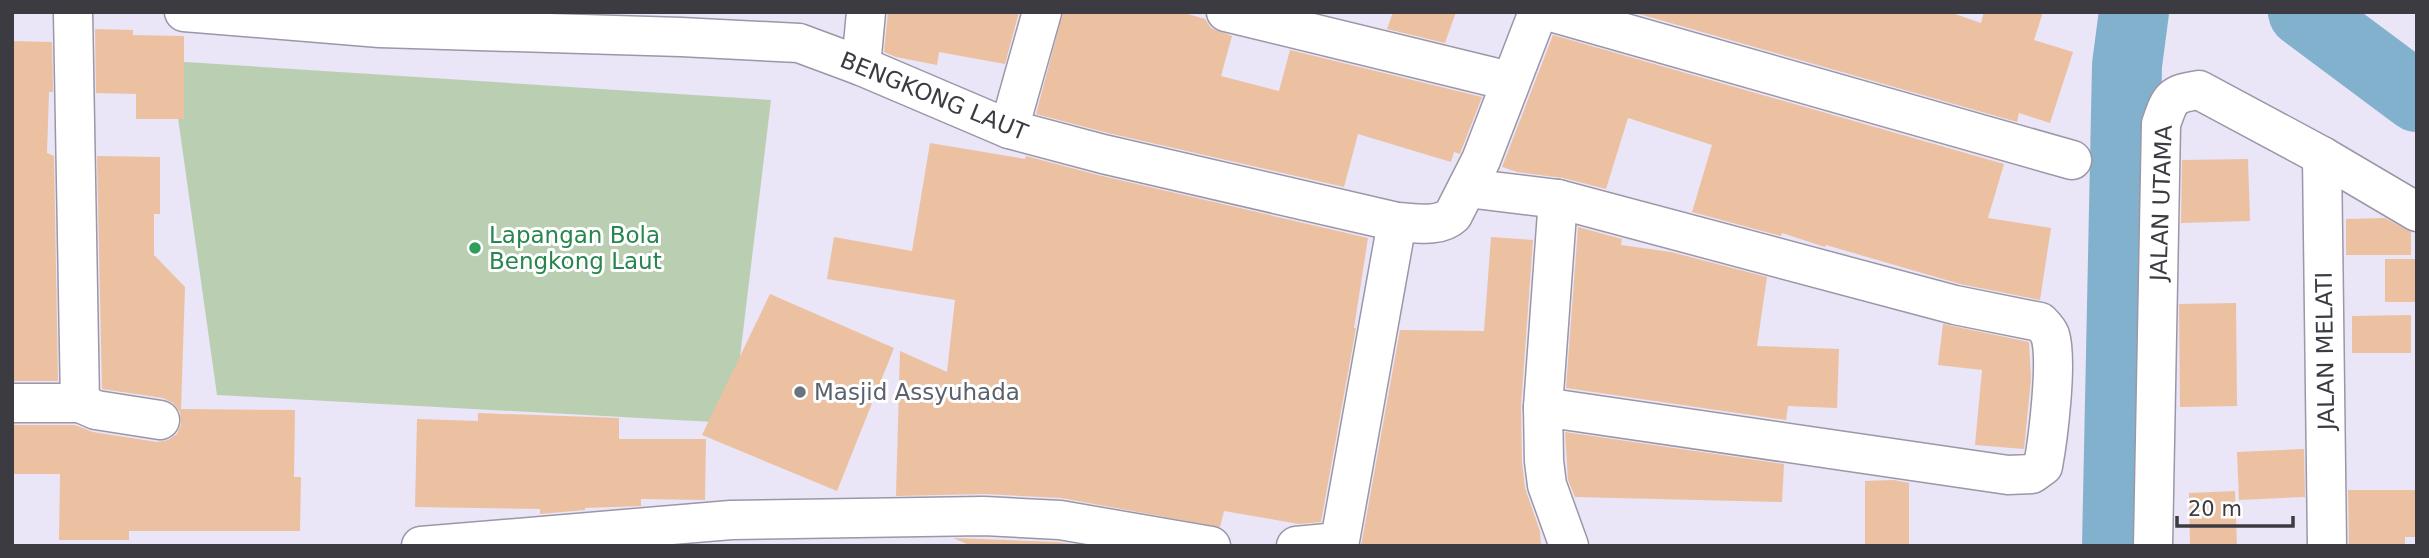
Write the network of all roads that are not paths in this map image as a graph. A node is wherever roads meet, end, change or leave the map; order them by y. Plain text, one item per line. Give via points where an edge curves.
1 (73, 12) edge
2 (184, 12) edge
3 (866, 12) edge
4 (1042, 12) edge
5 (1226, 12) edge
6 (1538, 12) edge
7 (1550, 12) edge
8 (460, 21) edge
9 (861, 66) junction
10 (1509, 82) junction
11 (1009, 129) junction
12 (2322, 156) junction
13 (2071, 160) dead end
14 (1467, 188) junction
15 (1558, 199) junction
16 (2417, 212) edge
17 (1397, 222) junction
18 (12, 403) edge
19 (80, 403) junction
20 (160, 420) dead end
21 (1543, 422) junction
22 (1339, 544) edge
23 (421, 546) edge
24 (1211, 546) edge
25 (1296, 546) edge
26 (1569, 546) edge
27 (2153, 546) edge
28 (2327, 546) edge

1 - 19 street
2 - 8 street, BENGKONG LAUT via 380,28
3 - 9 street
4 - 11 street
5 - 10 street
6 - 10 street, BENGKONG LAUT
7 - 13 street
8 - 9 street, BENGKONG LAUT via 799,43
9 - 11 street, BENGKONG LAUT
10 - 14 street, BENGKONG LAUT
11 - 17 street, BENGKONG LAUT
12 - 16 street, JALAN UTAMA
12 - 27 street, JALAN UTAMA via 2199,90 2179,93 2169,101 2161,124
12 - 28 street, JALAN MELATI
14 - 15 street
14 - 17 street, BENGKONG LAUT via 1447,221
15 - 21 street
15 - 21 street via 1955,306 2040,322 2049,333 2052,349 2048,439 2043,466 2032,474 2008,475
17 - 22 street
18 - 19 street
19 - 20 street via 96,410
21 - 26 street via 1547,485
22 - 25 street
23 - 24 street via 731,520 984,516 1060,520

